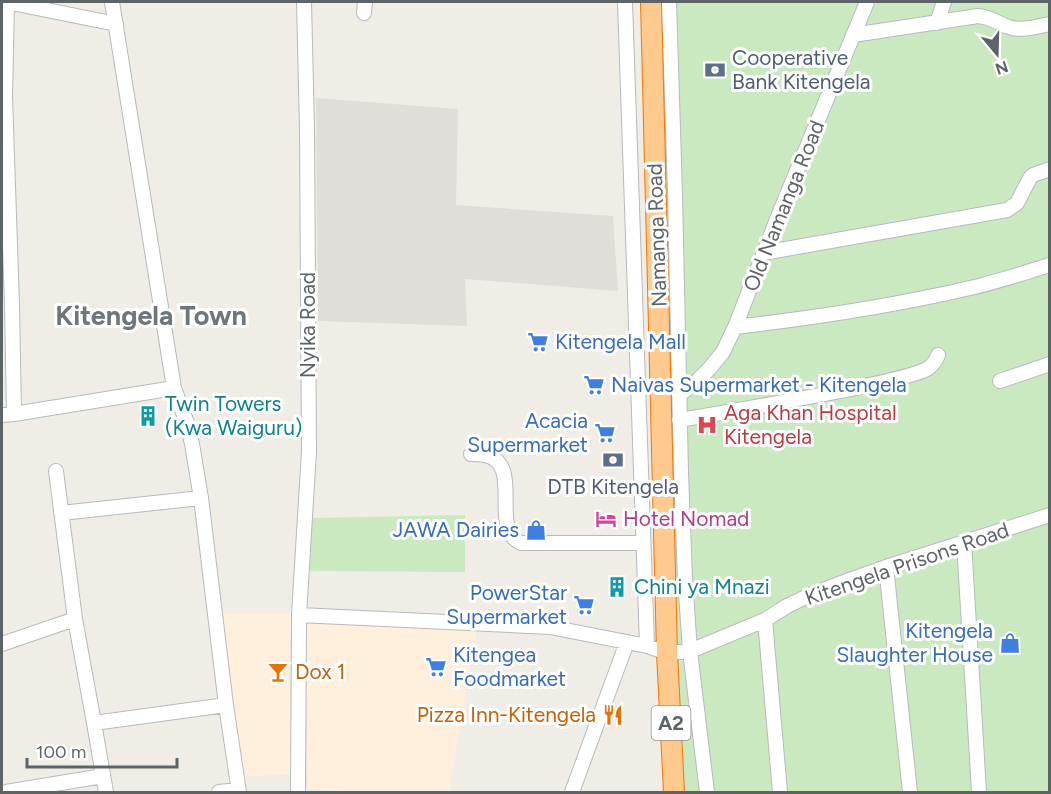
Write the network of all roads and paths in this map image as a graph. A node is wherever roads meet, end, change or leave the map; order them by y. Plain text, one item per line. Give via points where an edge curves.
1 (7, 2) edge
2 (112, 2) edge
3 (304, 2) edge
4 (625, 2) edge
5 (651, 2) edge
6 (669, 2) edge
7 (867, 2) edge
8 (944, 2) edge
9 (937, 23) junction
10 (116, 24) junction
11 (1050, 24) edge
12 (854, 35) junction
13 (664, 153) junction
14 (1050, 169) edge
15 (5, 189) edge
16 (763, 253) junction
17 (1050, 265) edge
18 (735, 327) junction
19 (938, 355) dead end
20 (1050, 364) edge
21 (1000, 381) dead end
22 (174, 388) junction
23 (679, 395) junction
24 (8, 415) edge
25 (679, 420) junction
26 (471, 454) dead end
27 (56, 471) dead end
28 (201, 498) junction
29 (61, 513) junction
30 (1050, 515) edge
31 (964, 542) junction
32 (643, 543) junction
33 (886, 567) junction
34 (299, 615) junction
35 (75, 619) junction
36 (765, 620) junction
37 (627, 642) junction
38 (2, 644) edge
39 (647, 646) junction
40 (690, 651) junction
41 (667, 653) junction
42 (225, 705) junction
43 (94, 723) junction
44 (103, 776) junction
45 (238, 791) edge
46 (6, 792) edge
47 (106, 792) edge
48 (219, 792) edge
49 (298, 792) edge
50 (572, 792) edge
51 (674, 792) edge
52 (707, 792) edge
53 (780, 792) edge
54 (910, 792) edge
55 (979, 792) edge

1 - 10 street
1 - 15 street
2 - 10 street
3 - 34 street, Nyika Road via 309,451
4 - 32 street
5 - 13 highway, Namanga Road / A2
6 - 13 street
7 - 12 street, Old Namanga Road
8 - 9 street
9 - 11 street via 978,16 1014,29
9 - 12 street
10 - 22 street
12 - 16 street, Old Namanga Road
13 - 23 street via 675,194
13 - 41 highway, Namanga Road / A2
14 - 16 street via 1033,175 1017,203 1007,210
15 - 24 street
16 - 18 street, Old Namanga Road
17 - 18 street via 972,288 798,320
18 - 23 street, Old Namanga Road via 710,368
19 - 25 street via 927,369 873,384
20 - 21 street
22 - 24 street
22 - 28 street via 187,423
23 - 25 street
25 - 40 street
26 - 32 street via 495,459 504,473 507,520 514,540
27 - 29 street
28 - 29 street
28 - 42 street
29 - 35 street
30 - 31 street, Kitengela Prisons Road
31 - 33 street, Kitengela Prisons Road
31 - 55 street
32 - 39 street
33 - 36 street, Kitengela Prisons Road via 810,595
33 - 54 street
34 - 37 street via 549,627
34 - 49 street, Nyika Road
35 - 38 street
35 - 43 street
36 - 40 street, Kitengela Prisons Road
36 - 53 street
37 - 39 street
37 - 50 street
39 - 41 street
40 - 41 street, Kitengela Prisons Road
40 - 52 street
41 - 51 highway, Namanga Road / A2
42 - 43 street
42 - 45 street
43 - 44 street
44 - 46 street
44 - 47 street
45 - 48 street

